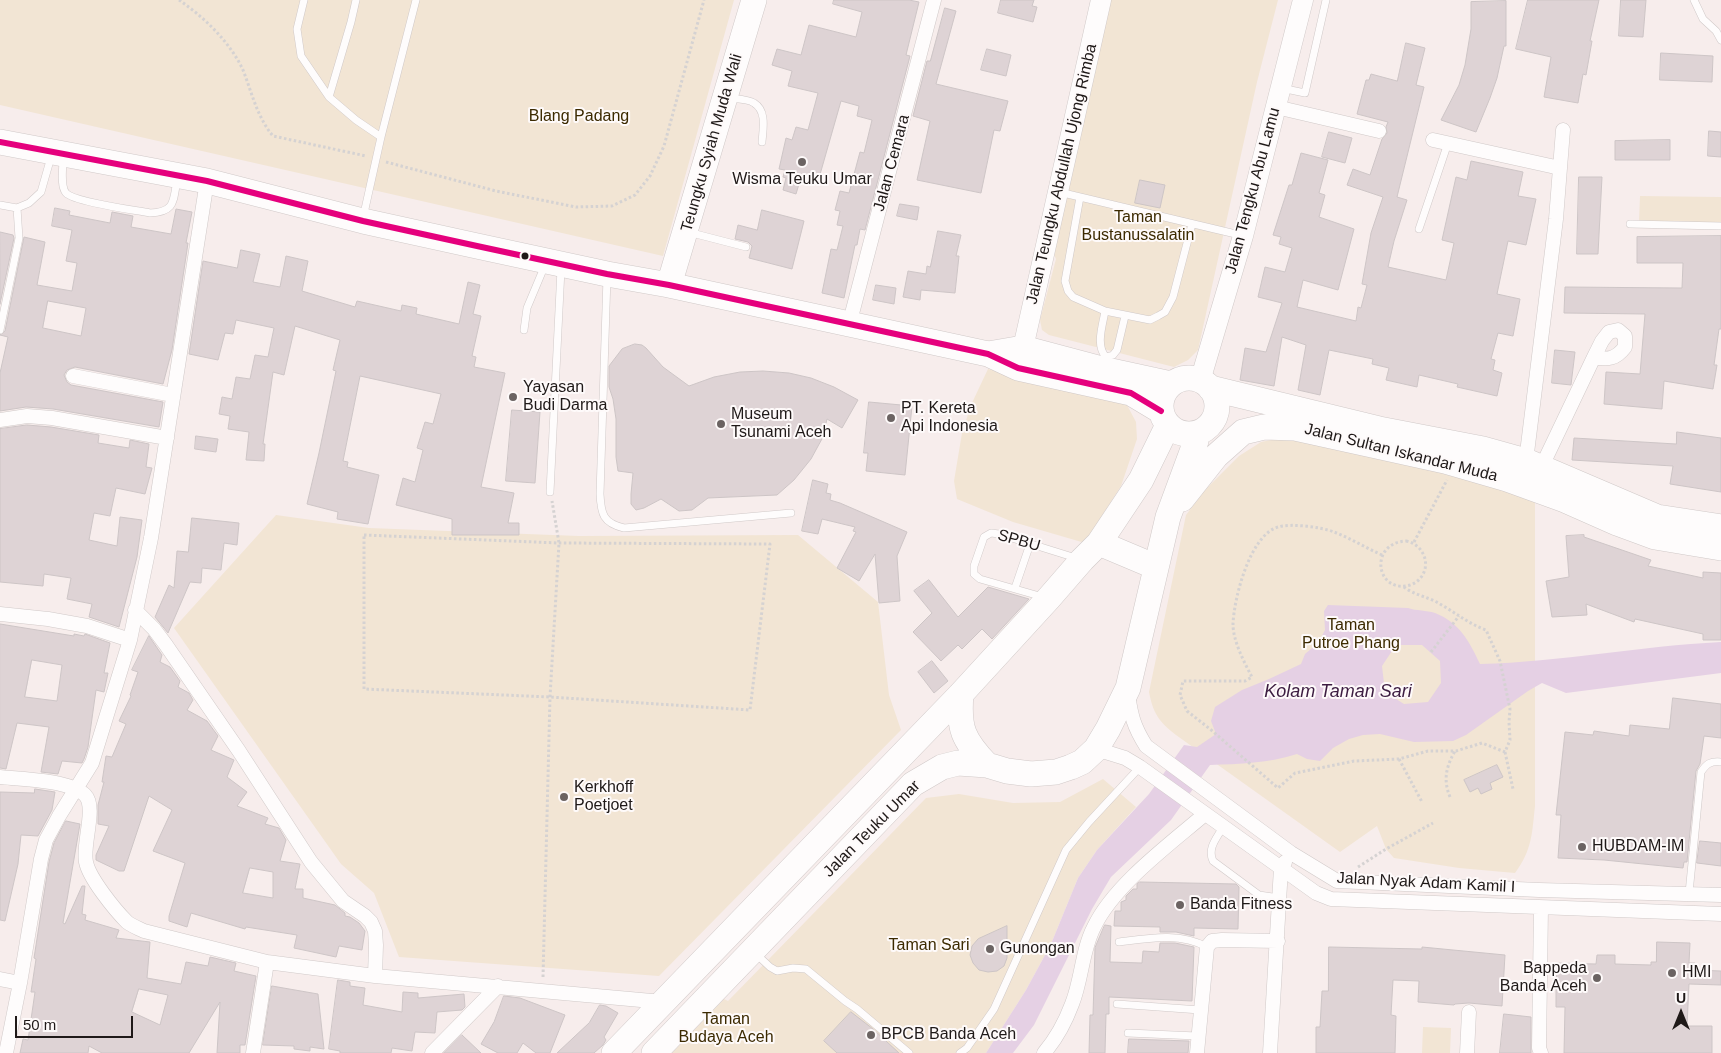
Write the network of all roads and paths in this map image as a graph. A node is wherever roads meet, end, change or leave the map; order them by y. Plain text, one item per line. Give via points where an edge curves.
1 (178, 0) edge
2 (304, 0) edge
3 (356, 0) edge
4 (416, 0) edge
5 (704, 0) edge
6 (754, 0) edge
7 (934, 0) edge
8 (1101, 0) edge
9 (1303, 0) edge
10 (1326, 0) edge
11 (1694, 0) edge
12 (1721, 40) edge
13 (329, 96) junction
14 (725, 97) junction
15 (1278, 98) junction
16 (1563, 130) dead end
17 (1379, 131) dead end
18 (381, 137) junction
19 (1433, 140) dead end
20 (0, 142) edge
21 (762, 142) dead end
22 (1448, 143) junction
23 (58, 153) junction
24 (376, 159) junction
25 (1560, 168) junction
26 (178, 176) junction
27 (207, 181) junction
28 (1058, 192) junction
29 (1080, 197) junction
30 (0, 205) edge
31 (17, 208) junction
32 (363, 220) junction
33 (1192, 224) junction
34 (1630, 224) dead end
35 (1721, 226) edge
36 (1419, 229) dead end
37 (686, 231) junction
38 (1243, 236) junction
39 (746, 247) dead end
40 (554, 262) junction
41 (607, 274) junction
42 (669, 285) junction
43 (1105, 311) junction
44 (1125, 316) junction
45 (850, 325) junction
46 (0, 330) edge
47 (524, 330) dead end
48 (1594, 357) dead end
49 (1020, 358) junction
50 (1104, 363) junction
51 (73, 376) dead end
52 (1171, 384) junction
53 (1205, 384) junction
54 (173, 395) junction
55 (1164, 418) junction
56 (0, 420) edge
57 (167, 438) junction
58 (1196, 441) dead end
59 (1534, 464) junction
60 (1448, 478) dead end
61 (550, 492) joint
62 (791, 513) dead end
63 (1168, 517) junction
64 (1721, 526) edge
65 (1414, 542) junction
66 (559, 543) junction
67 (1100, 543) junction
68 (1030, 544) junction
69 (1721, 548) edge
70 (1382, 555) junction
71 (1082, 560) junction
72 (1156, 567) junction
73 (1404, 586) junction
74 (1015, 588) junction
75 (1049, 598) junction
76 (135, 610) junction
77 (0, 614) edge
78 (1459, 616) junction
79 (130, 640) junction
80 (1431, 652) dead end
81 (1128, 688) junction
82 (961, 694) junction
83 (550, 697) junction
84 (1096, 749) junction
85 (1456, 751) junction
86 (1505, 752) junction
87 (1399, 759) junction
88 (1721, 762) edge
89 (987, 765) junction
90 (1140, 767) junction
91 (0, 777) edge
92 (75, 788) junction
93 (1513, 789) dead end
94 (1450, 797) dead end
95 (1422, 802) dead end
96 (1205, 814) junction
97 (1433, 822) dead end
98 (1223, 827) junction
99 (1291, 853) junction
100 (1281, 868) junction
101 (1337, 881) junction
102 (1689, 893) junction
103 (1721, 894) edge
104 (1279, 898) junction
105 (1541, 908) junction
106 (1721, 914) edge
107 (1278, 941) junction
108 (1119, 942) dead end
109 (1207, 947) junction
110 (753, 952) junction
111 (267, 962) junction
112 (375, 976) junction
113 (0, 979) edge
114 (20, 983) junction
115 (498, 986) junction
116 (542, 990) junction
117 (663, 1002) junction
118 (1117, 1004) dead end
119 (1200, 1010) junction
120 (1468, 1012) dead end
121 (1128, 1033) dead end
122 (1198, 1036) junction
123 (6, 1053) edge
124 (253, 1053) edge
125 (432, 1053) edge
126 (614, 1053) edge
127 (654, 1053) edge
128 (909, 1053) edge
129 (960, 1053) edge
130 (1044, 1053) edge
131 (1197, 1053) edge
132 (1270, 1053) edge
133 (1467, 1053) edge
134 (1540, 1053) edge

1 - 24 path via 220,34 242,68 263,125 273,136
2 - 13 lane via 297,29 301,56
3 - 13 lane
4 - 18 lane
5 - 24 path via 664,146 650,176 635,195 612,206 576,207 496,191
6 - 14 highway, Teungku Syiah Muda Wali
7 - 45 street, Jalan Cemara
8 - 28 street, Jalan Teungku Abdullah Ujong Rimba
9 - 15 street, Jalan Tengku Abu Lamu
10 - 15 lane via 1305,93
11 - 12 lane
13 - 18 lane
14 - 21 lane via 754,102 762,112
14 - 37 highway, Teungku Syiah Muda Wali
15 - 17 street
15 - 38 street, Jalan Tengku Abu Lamu
16 - 25 street
18 - 24 lane
19 - 22 street
20 - 23 highway
22 - 25 street
22 - 36 lane
23 - 26 highway
23 - 26 lane via 65,192 90,202 150,213 167,210 173,200
23 - 31 lane via 41,192
24 - 32 lane
25 - 59 street
26 - 27 highway
27 - 32 highway
27 - 54 street
28 - 29 lane
28 - 49 street, Jalan Teungku Abdullah Ujong Rimba
29 - 33 lane
29 - 43 lane via 1065,282 1073,297
30 - 31 lane
31 - 46 lane via 19,238
32 - 40 highway
33 - 38 lane
33 - 44 lane via 1169,307 1150,320
34 - 35 lane
37 - 39 lane
37 - 42 highway, Teungku Syiah Muda Wali
38 - 53 street, Jalan Tengku Abu Lamu
40 - 41 highway
40 - 47 lane via 527,308
40 - 61 lane
41 - 42 highway
41 - 62 lane via 600,494 606,519 612,525 624,528
42 - 45 highway
43 - 44 lane
43 - 50 lane via 1100,336
44 - 50 lane via 1117,350
45 - 49 highway
48 - 59 street
49 - 50 highway
49 - 55 highway via 1131,393
50 - 52 highway
51 - 54 street
52 - 53 highway via 1183,379
52 - 55 highway via 1161,403
53 - 55 highway via 1216,397 1218,408 1209,427 1200,433 1183,434
53 - 59 highway, Jalan Sultan Iskandar Muda
54 - 57 street
55 - 67 highway, Jalan Teuku Umar via 1141,480
56 - 57 street via 27,416 52,418
57 - 76 street via 151,538
58 - 63 highway, Jalan Teuku Umar
59 - 64 highway, Jalan Sultan Iskandar Muda via 1658,517
60 - 65 path
61 - 66 path
63 - 69 highway, Jalan Sultan Iskandar Muda via 1216,456 1243,432 1264,427 1295,428 1445,461 1565,500 1655,538
63 - 72 highway, Jalan Teuku Umar
65 - 70 path via 1392,544
65 - 73 path via 1424,554 1425,569 1418,581
66 - 83 path
66 - 83 path via 364,535 364,689
66 - 83 path via 770,544 750,710
67 - 71 highway, Jalan Teuku Umar
67 - 72 highway
68 - 71 lane, SPBU
68 - 74 lane
68 - 74 lane, SPBU via 991,533 984,537 974,566 974,574 980,579
70 - 73 path via 1380,563 1384,577 1396,586
70 - 87 path via 1333,532 1306,527 1276,527 1250,556 1242,575 1233,625 1240,654 1252,677 1245,681 1183,682 1180,696 1187,711 1278,788 1295,773 1354,761
71 - 75 highway, Jalan Teuku Umar
72 - 81 highway, Jalan Teuku Umar
73 - 78 path
74 - 75 lane, SPBU
75 - 82 highway, Jalan Teuku Umar
76 - 79 street
76 - 112 street via 166,645 327,883 343,901 371,922 375,931
77 - 79 street via 87,626
78 - 80 path
78 - 86 path via 1486,630 1500,661 1510,710 1510,740
79 - 92 street via 99,746
81 - 84 highway, Jalan Teuku Umar
81 - 99 street, Jalan Nyak Adam Kamil I via 1131,716 1146,746
82 - 89 highway via 959,716 963,732
82 - 117 highway, Jalan Teuku Umar
83 - 116 path
84 - 89 highway, Jalan Teuku Umar via 1076,764 1056,772 1031,774
84 - 90 street, Jalan Nyak Adam Kamil I via 1125,758
85 - 86 path via 1482,743
85 - 87 path via 1428,751
85 - 94 path via 1448,764 1446,776
86 - 93 path
87 - 95 path
88 - 102 lane via 1711,761 1701,772
89 - 110 highway, Jalan Teuku Umar via 958,763 942,767 913,784
90 - 96 street, Jalan Nyak Adam Kamil I
90 - 129 lane via 1066,850 994,1009
91 - 92 street via 52,782
92 - 111 street via 90,803 85,850 89,874 128,922 144,932
92 - 114 street via 46,840
96 - 98 street, Jalan Nyak Adam Kamil I
96 - 130 street via 1137,873 1094,925 1073,1003
97 - 101 path
98 - 100 street, Jalan Nyak Adam Kamil I
98 - 104 lane via 1210,849 1213,861 1259,895
99 - 100 street
99 - 101 street, Jalan Nyak Adam Kamil I
100 - 104 street
100 - 105 street, Jalan Nyak Adam Kamil I via 1316,893 1331,899
101 - 102 street, Jalan Nyak Adam Kamil I
102 - 103 street, Jalan Nyak Adam Kamil I
104 - 107 street
105 - 106 street, Jalan Nyak Adam Kamil I
105 - 134 street
107 - 109 street via 1222,940 1212,941
107 - 132 street
108 - 109 lane via 1172,937
109 - 119 street
110 - 127 highway, Jalan Teuku Umar
110 - 128 lane via 778,971 806,969
111 - 112 street
111 - 124 street
112 - 115 street
113 - 114 street
114 - 123 street
115 - 116 street
115 - 125 street
116 - 117 street
117 - 126 highway, Jalan Teuku Umar
118 - 119 lane
119 - 122 street
120 - 133 street
121 - 122 lane
122 - 131 street

